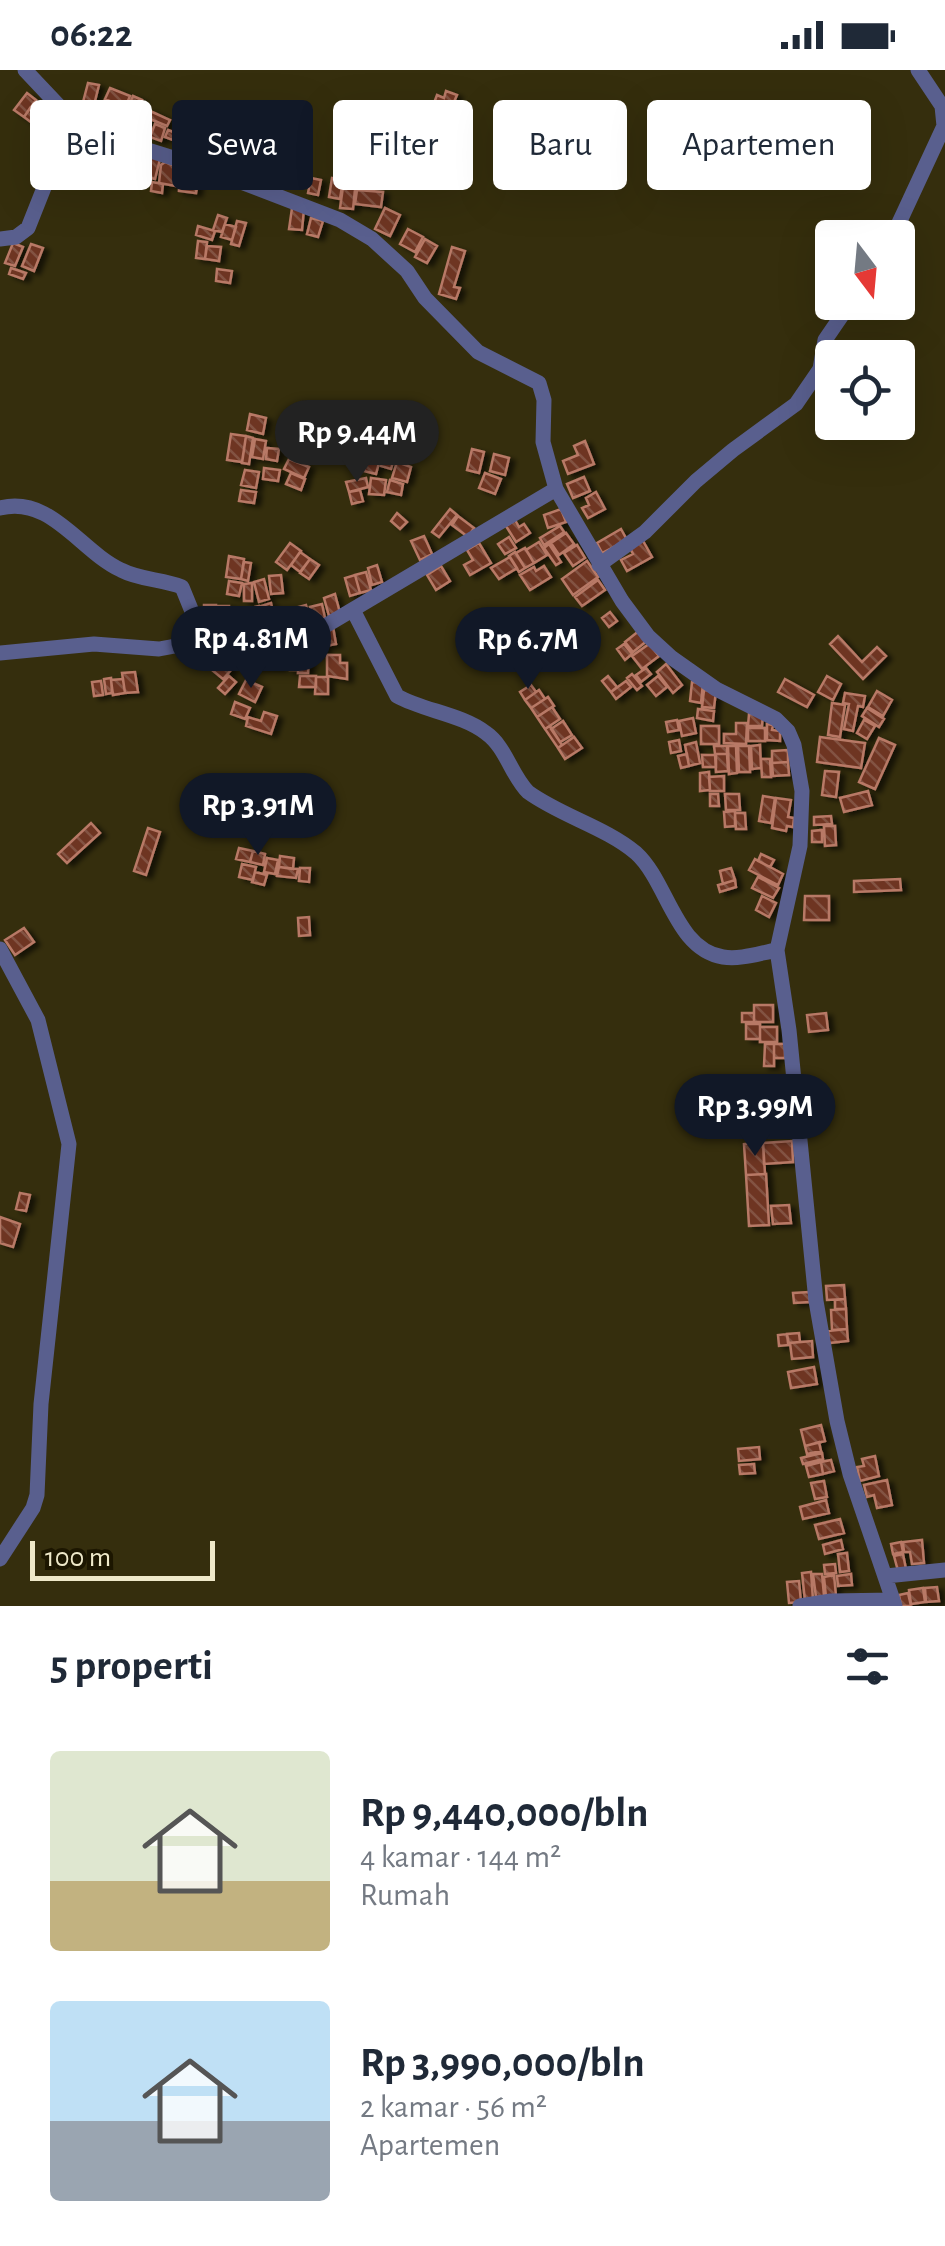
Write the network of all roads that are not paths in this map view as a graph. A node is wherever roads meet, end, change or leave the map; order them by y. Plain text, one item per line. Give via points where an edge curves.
1 (25, 70) edge
2 (918, 70) edge
3 (54, 100) edge
4 (152, 152) edge
5 (43, 190) edge
6 (900, 220) edge
7 (0, 239) edge
8 (839, 320) edge
9 (556, 489) junction
10 (0, 508) edge
11 (600, 565) junction
12 (352, 610) junction
13 (204, 642) junction
14 (0, 653) edge
15 (0, 949) edge
16 (777, 950) junction
17 (0, 1559) edge
18 (945, 1570) edge
19 (886, 1576) junction
20 (894, 1603) edge
21 (800, 1606) edge

1 - 3 street
2 - 6 street via 942,106 944,126
4 - 9 street via 322,213 372,239 478,352 539,383 543,442
5 - 7 street via 28,228
8 - 11 street via 825,340 820,369 796,404
9 - 11 street
9 - 12 street
10 - 13 street via 42,512 102,560 184,588
11 - 16 street via 648,636 672,658 788,731 802,791 800,846
12 - 13 street via 280,645
12 - 16 street via 397,696 484,731 528,792 636,853 702,949 727,958
13 - 14 street
15 - 17 street via 38,1020 69,1144 37,1495
16 - 19 street via 826,1360 850,1474
18 - 19 street
19 - 20 street
20 - 21 street via 831,1600

